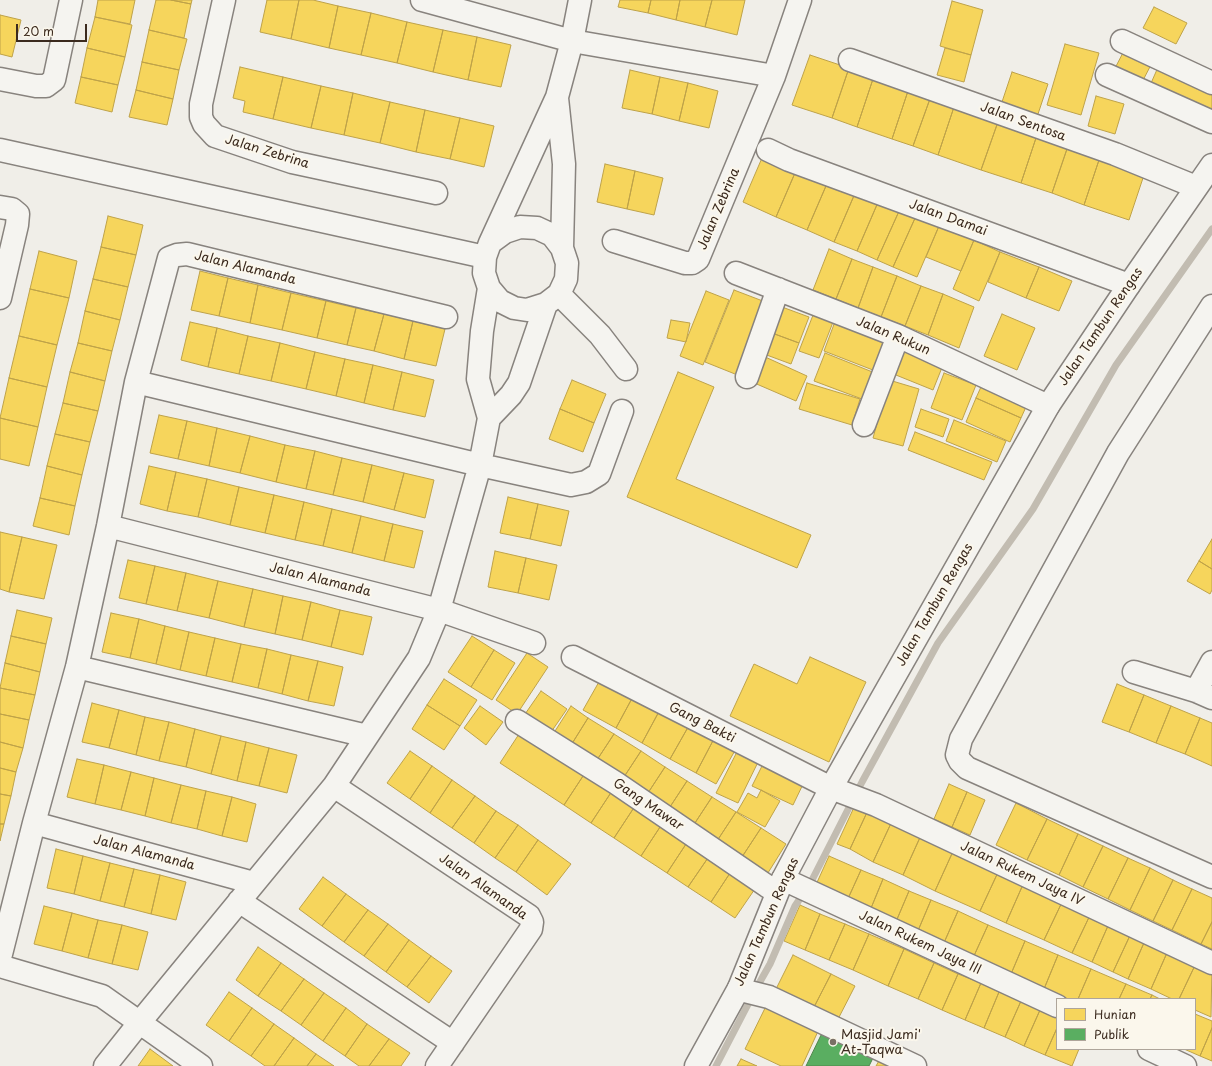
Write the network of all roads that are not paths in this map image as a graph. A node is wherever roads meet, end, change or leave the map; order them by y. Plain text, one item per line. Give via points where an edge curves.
1 (71, 0) edge
2 (224, 0) edge
3 (422, 0) edge
4 (580, 0) edge
5 (800, 0) edge
6 (572, 41) junction
7 (1122, 41) dead end
8 (850, 60) dead end
9 (1108, 75) dead end
10 (774, 76) junction
11 (0, 79) edge
12 (1212, 83) edge
13 (557, 97) junction
14 (1212, 122) edge
15 (0, 150) edge
16 (768, 150) dead end
17 (1212, 165) edge
18 (1196, 187) junction
19 (436, 193) dead end
20 (0, 206) edge
21 (614, 241) dead end
22 (562, 248) junction
23 (488, 250) junction
24 (736, 273) dead end
25 (1129, 285) junction
26 (489, 288) junction
27 (778, 289) junction
28 (0, 298) edge
29 (552, 299) junction
30 (1212, 306) edge
31 (446, 317) dead end
32 (898, 336) junction
33 (626, 369) dead end
34 (747, 377) dead end
35 (136, 382) junction
36 (1048, 406) junction
37 (622, 411) dead end
38 (489, 418) junction
39 (864, 425) dead end
40 (480, 465) junction
41 (108, 526) junction
42 (439, 610) junction
43 (534, 643) dead end
44 (573, 657) dead end
45 (1212, 662) edge
46 (77, 667) junction
47 (1134, 672) dead end
48 (1204, 694) edge
49 (517, 720) dead end
50 (366, 736) junction
51 (334, 786) junction
52 (835, 790) junction
53 (34, 823) junction
54 (1212, 877) edge
55 (254, 883) junction
56 (783, 884) junction
57 (239, 901) junction
58 (0, 958) edge
59 (1212, 963) edge
60 (0, 966) edge
61 (742, 989) junction
62 (1056, 1006) edge
63 (140, 1022) junction
64 (453, 1043) junction
65 (1151, 1050) edge
66 (106, 1066) edge
67 (202, 1066) edge
68 (437, 1066) edge
69 (696, 1066) edge
70 (916, 1066) edge
71 (1185, 1066) edge

1 - 11 street via 54,80 46,86 36,86
2 - 19 street, Jalan Zebrina via 201,104 204,124 215,136 292,162
3 - 6 street
4 - 6 street
5 - 10 street, Jalan Zebrina
6 - 10 street
6 - 13 street
7 - 12 street
8 - 18 street, Jalan Sentosa via 1115,154
9 - 14 street
10 - 21 street, Jalan Zebrina via 698,259 692,263 684,263
13 - 22 street via 564,164
13 - 23 street
15 - 23 street
16 - 25 street, Jalan Damai via 797,163
17 - 18 street, Jalan Tambun Rengas
18 - 25 street, Jalan Tambun Rengas
20 - 28 street via 12,209 18,214
22 - 23 street via 552,235 537,228 520,227 505,232
22 - 29 street via 567,263 566,280
23 - 26 street via 484,273
24 - 27 street, Jalan Rukun
25 - 36 street, Jalan Tambun Rengas
26 - 29 street via 500,301 514,308 527,310
26 - 38 street via 478,379
27 - 32 street, Jalan Rukun
27 - 34 street
29 - 33 street via 600,335
29 - 38 street via 520,383
30 - 54 street via 1118,452 961,739 957,755 967,768
31 - 35 street, Jalan Alamanda via 187,254 177,255 169,258 166,265
32 - 36 street, Jalan Rukun
32 - 39 street
35 - 40 street
35 - 41 street, Jalan Alamanda
36 - 52 street, Jalan Tambun Rengas
37 - 40 street via 599,474 586,482 571,485
38 - 40 street
40 - 42 street
41 - 42 street, Jalan Alamanda
41 - 46 street, Jalan Alamanda
42 - 43 street, Jalan Alamanda
42 - 50 street via 419,658
44 - 52 street, Gang Bakti
45 - 48 street
46 - 50 street
46 - 53 street, Jalan Alamanda
47 - 48 street
49 - 56 street, Gang Mawar
50 - 51 street
51 - 55 street
51 - 64 street, Jalan Alamanda via 529,916 532,922 531,929
52 - 56 street, Jalan Tambun Rengas
52 - 59 street, Jalan Rukem Jaya IV via 876,805
53 - 55 street, Jalan Alamanda
53 - 58 street, Jalan Alamanda
55 - 57 street
56 - 61 street, Jalan Tambun Rengas
56 - 62 street, Jalan Rukem Jaya III via 810,892
57 - 63 street
57 - 64 street
60 - 63 street via 102,996
61 - 69 street, Jalan Tambun Rengas
61 - 70 street via 769,997
63 - 66 street
63 - 67 street
64 - 68 street, Jalan Alamanda
65 - 71 street

